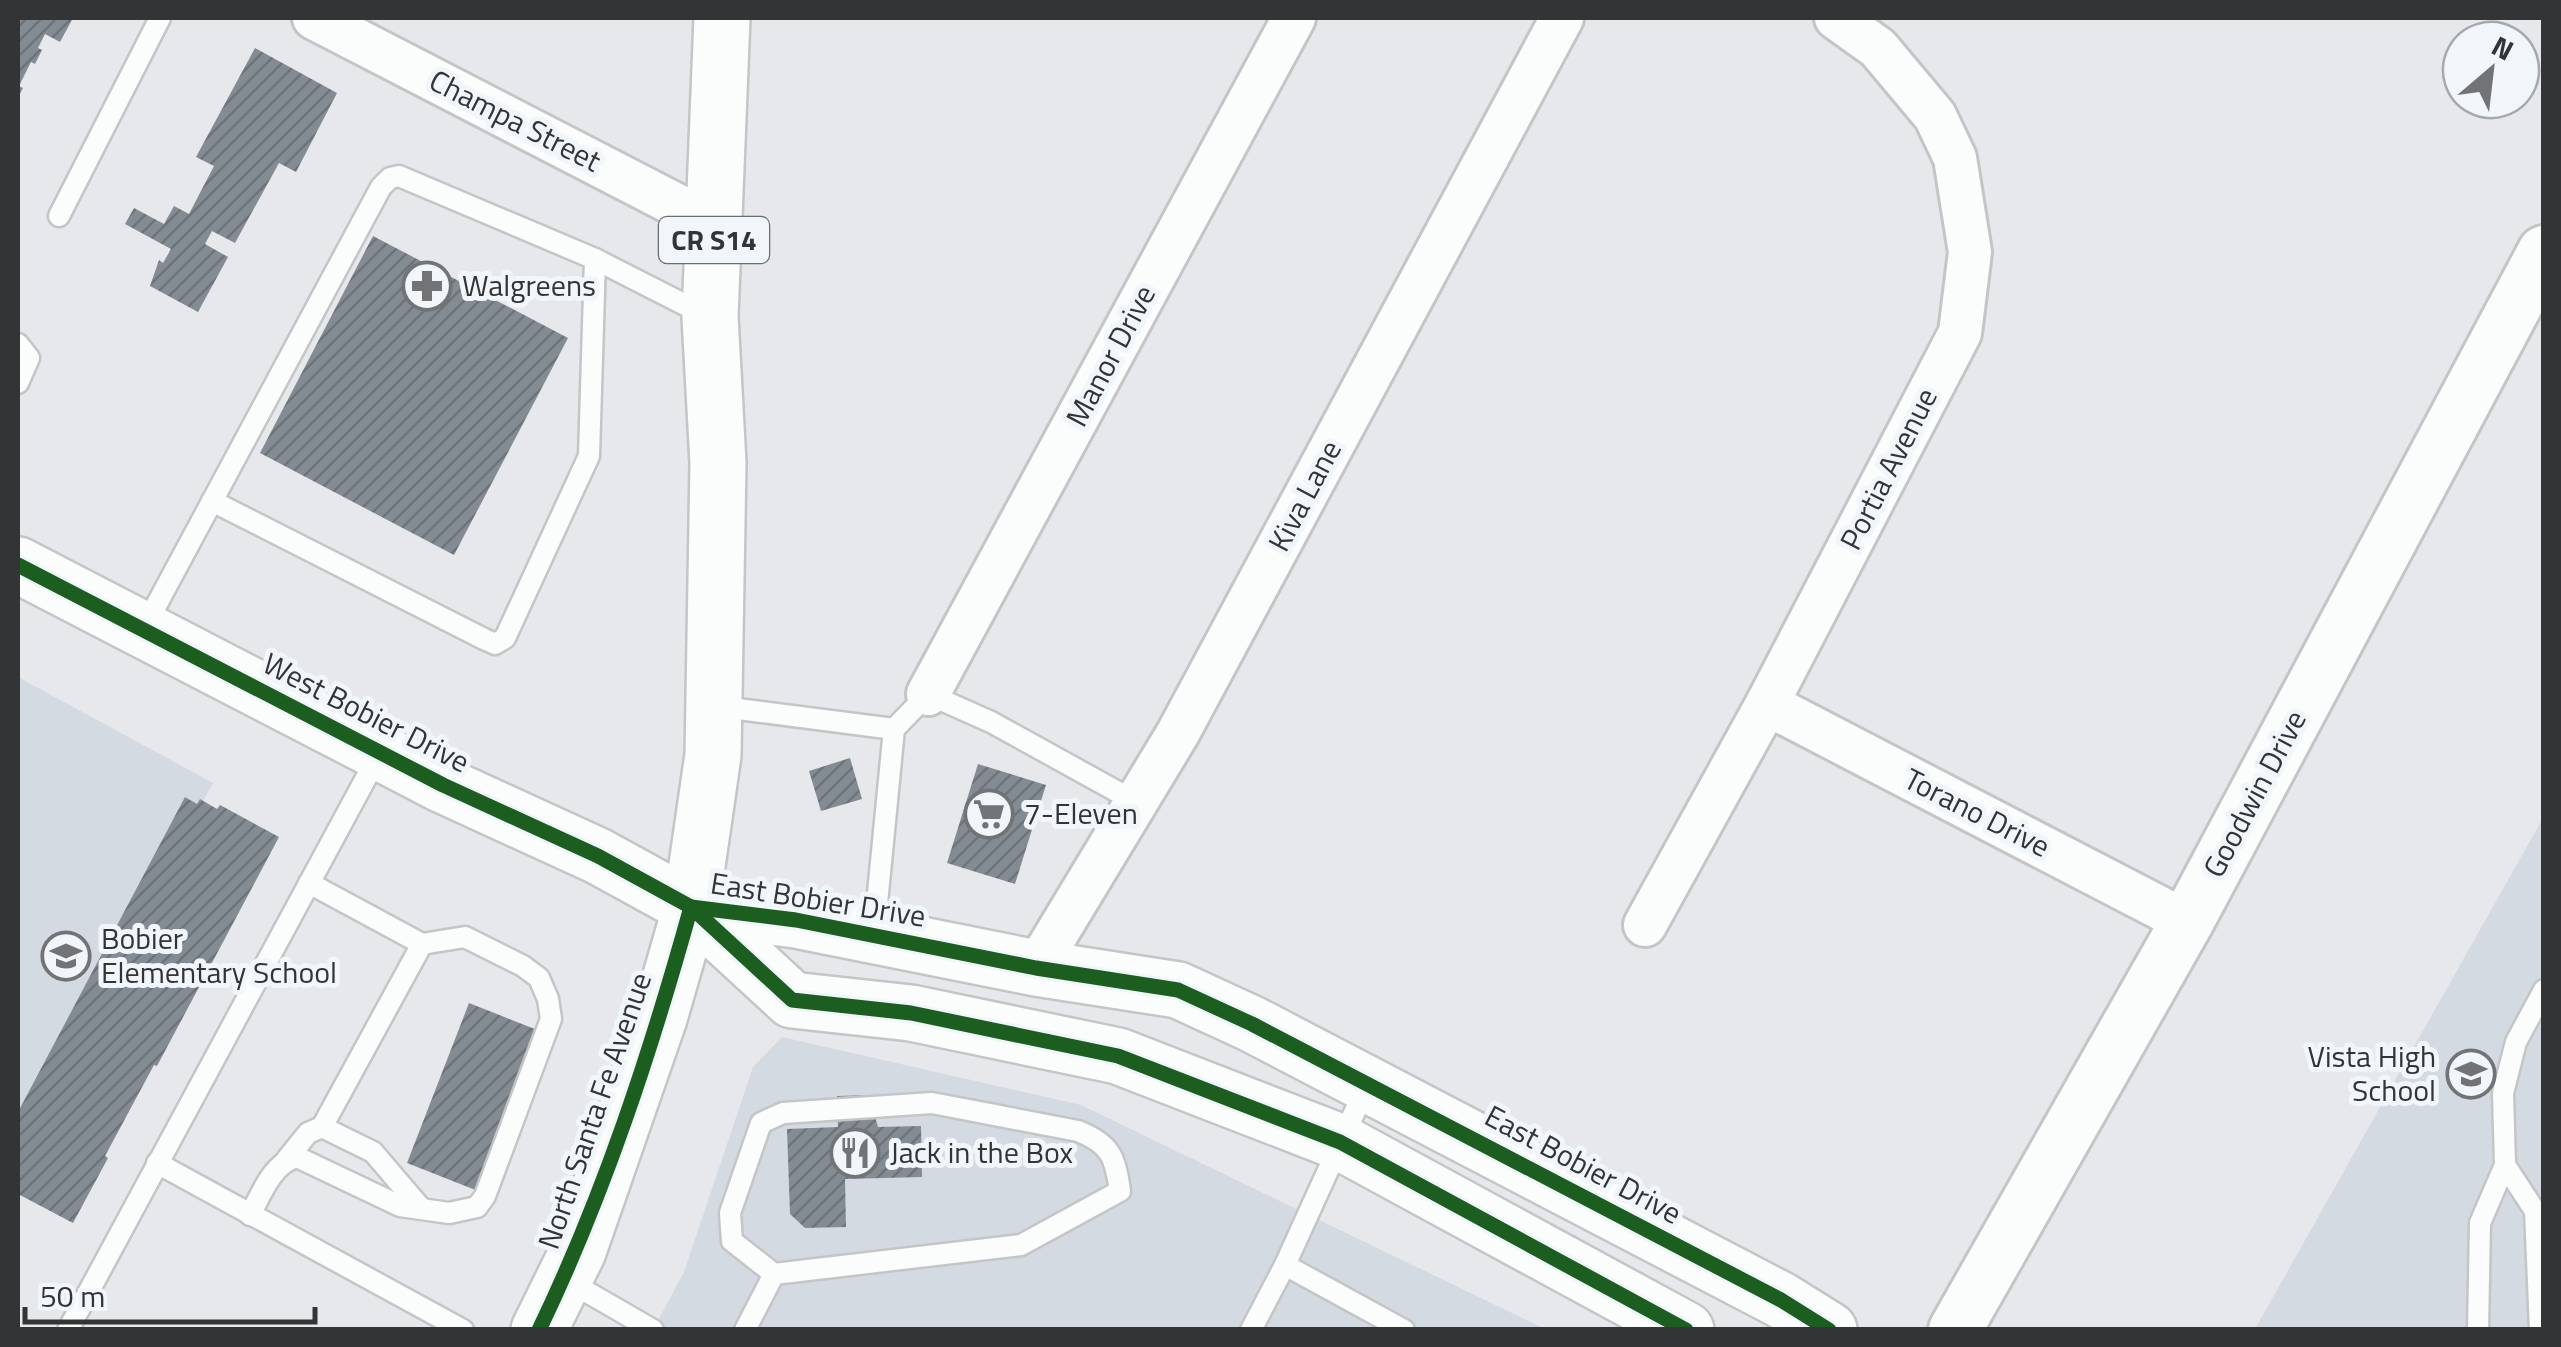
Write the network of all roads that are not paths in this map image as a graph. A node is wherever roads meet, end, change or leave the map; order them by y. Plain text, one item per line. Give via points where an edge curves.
1 (160, 18) edge
2 (314, 18) edge
3 (722, 18) edge
4 (1294, 18) edge
5 (1562, 18) edge
6 (1836, 18) edge
7 (59, 216) dead end
8 (715, 224) junction
9 (2544, 252) edge
10 (595, 259) junction
11 (710, 317) junction
12 (18, 344) edge
13 (18, 384) edge
14 (212, 501) junction
15 (18, 565) edge
16 (143, 630) junction
17 (928, 694) junction
18 (1767, 704) junction
19 (715, 706) junction
20 (894, 730) junction
21 (380, 752) junction
22 (1136, 802) junction
23 (309, 883) junction
24 (691, 907) junction
25 (2187, 922) junction
26 (1644, 925) dead end
27 (873, 936) junction
28 (422, 944) junction
29 (1036, 968) junction
30 (2544, 990) edge
31 (1368, 1084) junction
32 (322, 1127) junction
33 (1340, 1142) junction
34 (287, 1159) junction
35 (158, 1163) junction
36 (2505, 1165) junction
37 (420, 1207) junction
38 (250, 1216) junction
39 (1286, 1265) junction
40 (774, 1274) junction
41 (564, 1279) junction
42 (68, 1330) edge
43 (463, 1330) edge
44 (539, 1330) edge
45 (653, 1330) edge
46 (745, 1330) edge
47 (1251, 1330) edge
48 (1404, 1330) edge
49 (1686, 1330) edge
50 (1829, 1330) edge
51 (1955, 1330) edge
52 (2478, 1330) edge
53 (2540, 1330) edge

1 - 7 lane
2 - 8 street, Champa Street
3 - 8 main road, North Santa Fe Avenue / CR S14
4 - 17 street, Manor Drive
5 - 22 street, Kiva Lane
6 - 18 street, Portia Avenue via 1878,48 1934,116 1955,158 1970,252 1960,332
8 - 11 main road, North Santa Fe Avenue / CR S14
9 - 25 street, Goodwin Drive
10 - 11 lane
10 - 14 lane via 399,176 390,178
10 - 14 lane via 589,456 505,638 495,644 484,639
11 - 19 main road, North Santa Fe Avenue / CR S14 via 718,463
12 - 13 lane via 30,358
14 - 16 lane
15 - 16 main road, West Bobier Drive
16 - 21 main road, West Bobier Drive
17 - 20 lane
17 - 22 lane
18 - 25 street, Torano Drive
18 - 26 street, Portia Avenue
19 - 20 lane
19 - 24 main road, North Santa Fe Avenue / CR S14
20 - 27 lane
21 - 23 lane
21 - 24 main road, West Bobier Drive
22 - 29 street, Kiva Lane
23 - 28 lane
23 - 35 lane
24 - 27 main road, East Bobier Drive
24 - 33 main road, East Bobier Drive via 792,1000 910,1013 1118,1056
24 - 41 main road, North Santa Fe Avenue / CR S14 via 659,1018
25 - 51 street, Goodwin Drive
27 - 29 main road, East Bobier Drive
28 - 32 lane
28 - 37 lane via 465,938 523,966 539,978 552,1019 485,1196 463,1212
29 - 31 main road, East Bobier Drive via 1178,990
30 - 36 lane via 2516,1042 2503,1093
31 - 33 lane
31 - 50 main road, East Bobier Drive
32 - 34 lane
32 - 37 lane via 373,1152
33 - 39 lane
33 - 49 main road, East Bobier Drive
34 - 37 lane via 297,1156 400,1206
34 - 38 lane
35 - 38 lane
35 - 42 lane
36 - 52 lane via 2480,1223
36 - 53 lane via 2536,1210
38 - 43 lane
39 - 47 lane
39 - 48 lane
40 - 40 lane via 1021,1245 1120,1191 1116,1162 1100,1140 1078,1131 932,1103 783,1113 761,1123 730,1213 732,1241
40 - 46 lane
41 - 44 main road, North Santa Fe Avenue / CR S14
41 - 45 lane

